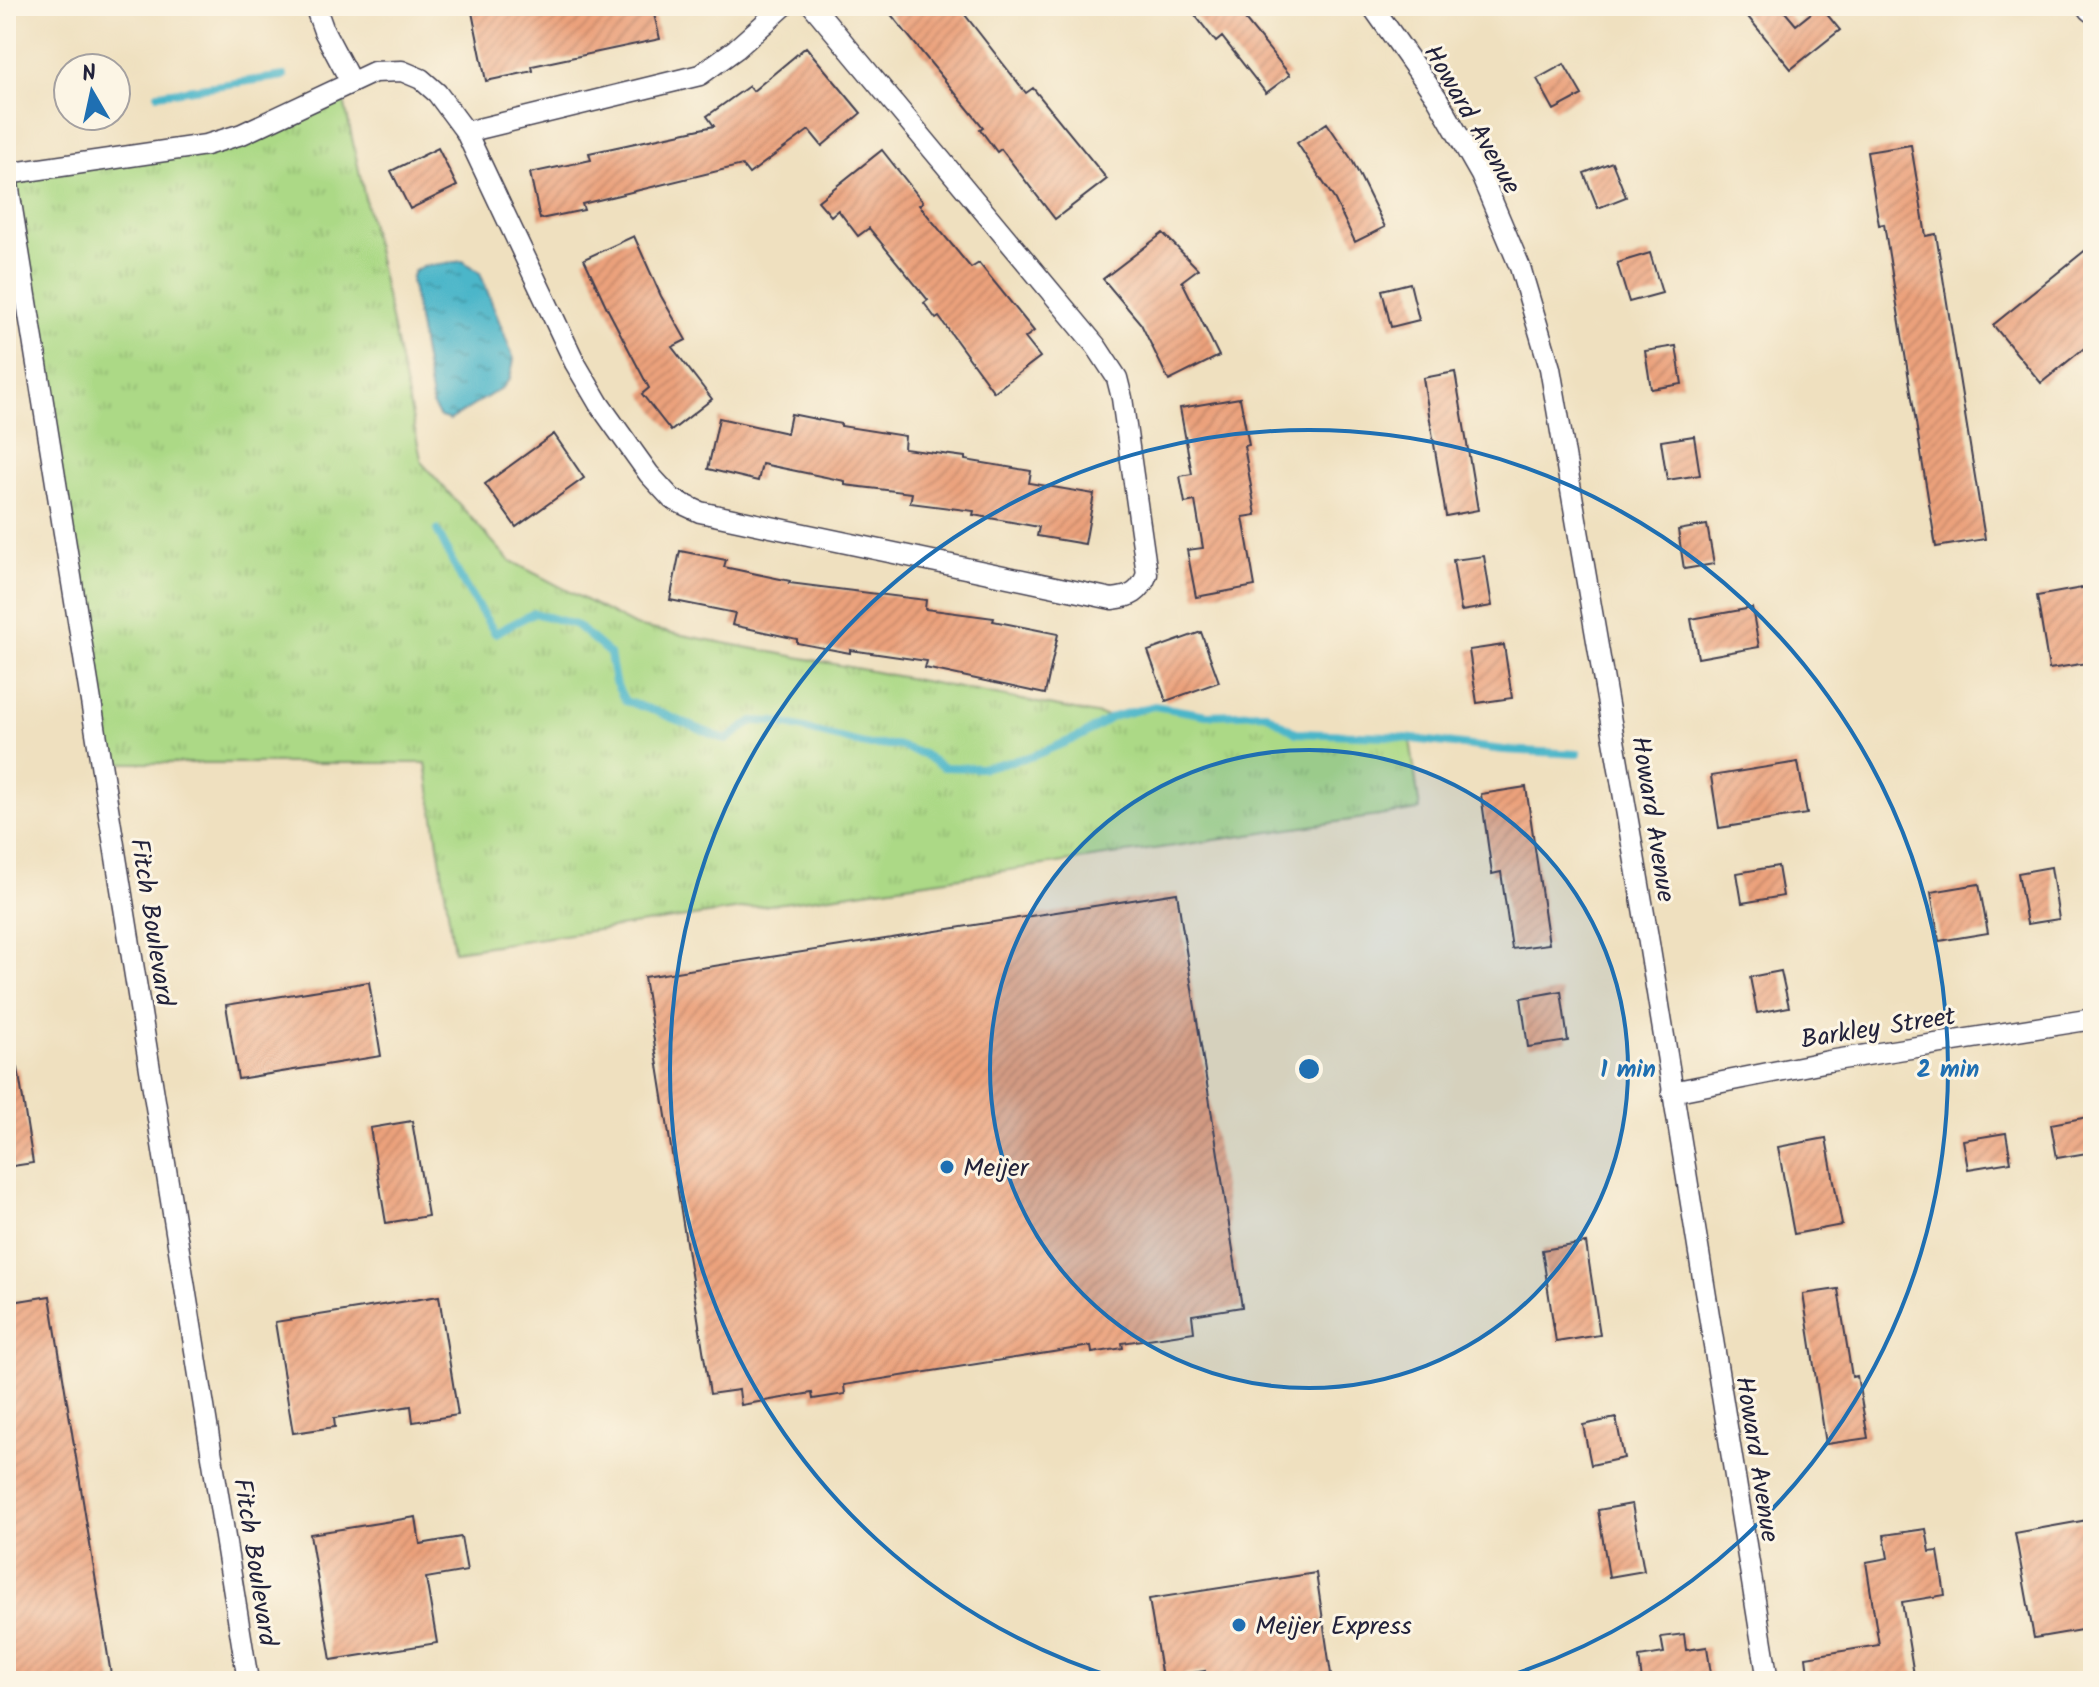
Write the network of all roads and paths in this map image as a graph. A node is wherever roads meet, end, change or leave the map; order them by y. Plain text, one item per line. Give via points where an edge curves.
1 (315, 6) edge
2 (784, 6) edge
3 (813, 6) edge
4 (1372, 6) edge
5 (351, 82) junction
6 (466, 132) junction
7 (6, 172) edge
8 (2093, 1019) edge
9 (1672, 1092) junction
10 (248, 1681) edge
11 (1768, 1681) edge

1 - 5 street
2 - 6 street via 700,75
3 - 6 street via 1117,378 1147,574 1130,597 1112,599 745,522 672,499 615,427 575,363
4 - 9 street, Howard Avenue via 1437,98 1481,175 1535,312 1582,546
5 - 6 street via 374,72 402,71 421,79
5 - 7 street via 242,134 206,145
7 - 10 street, Fitch Boulevard
8 - 9 street, Barkley Street
9 - 11 street, Howard Avenue

